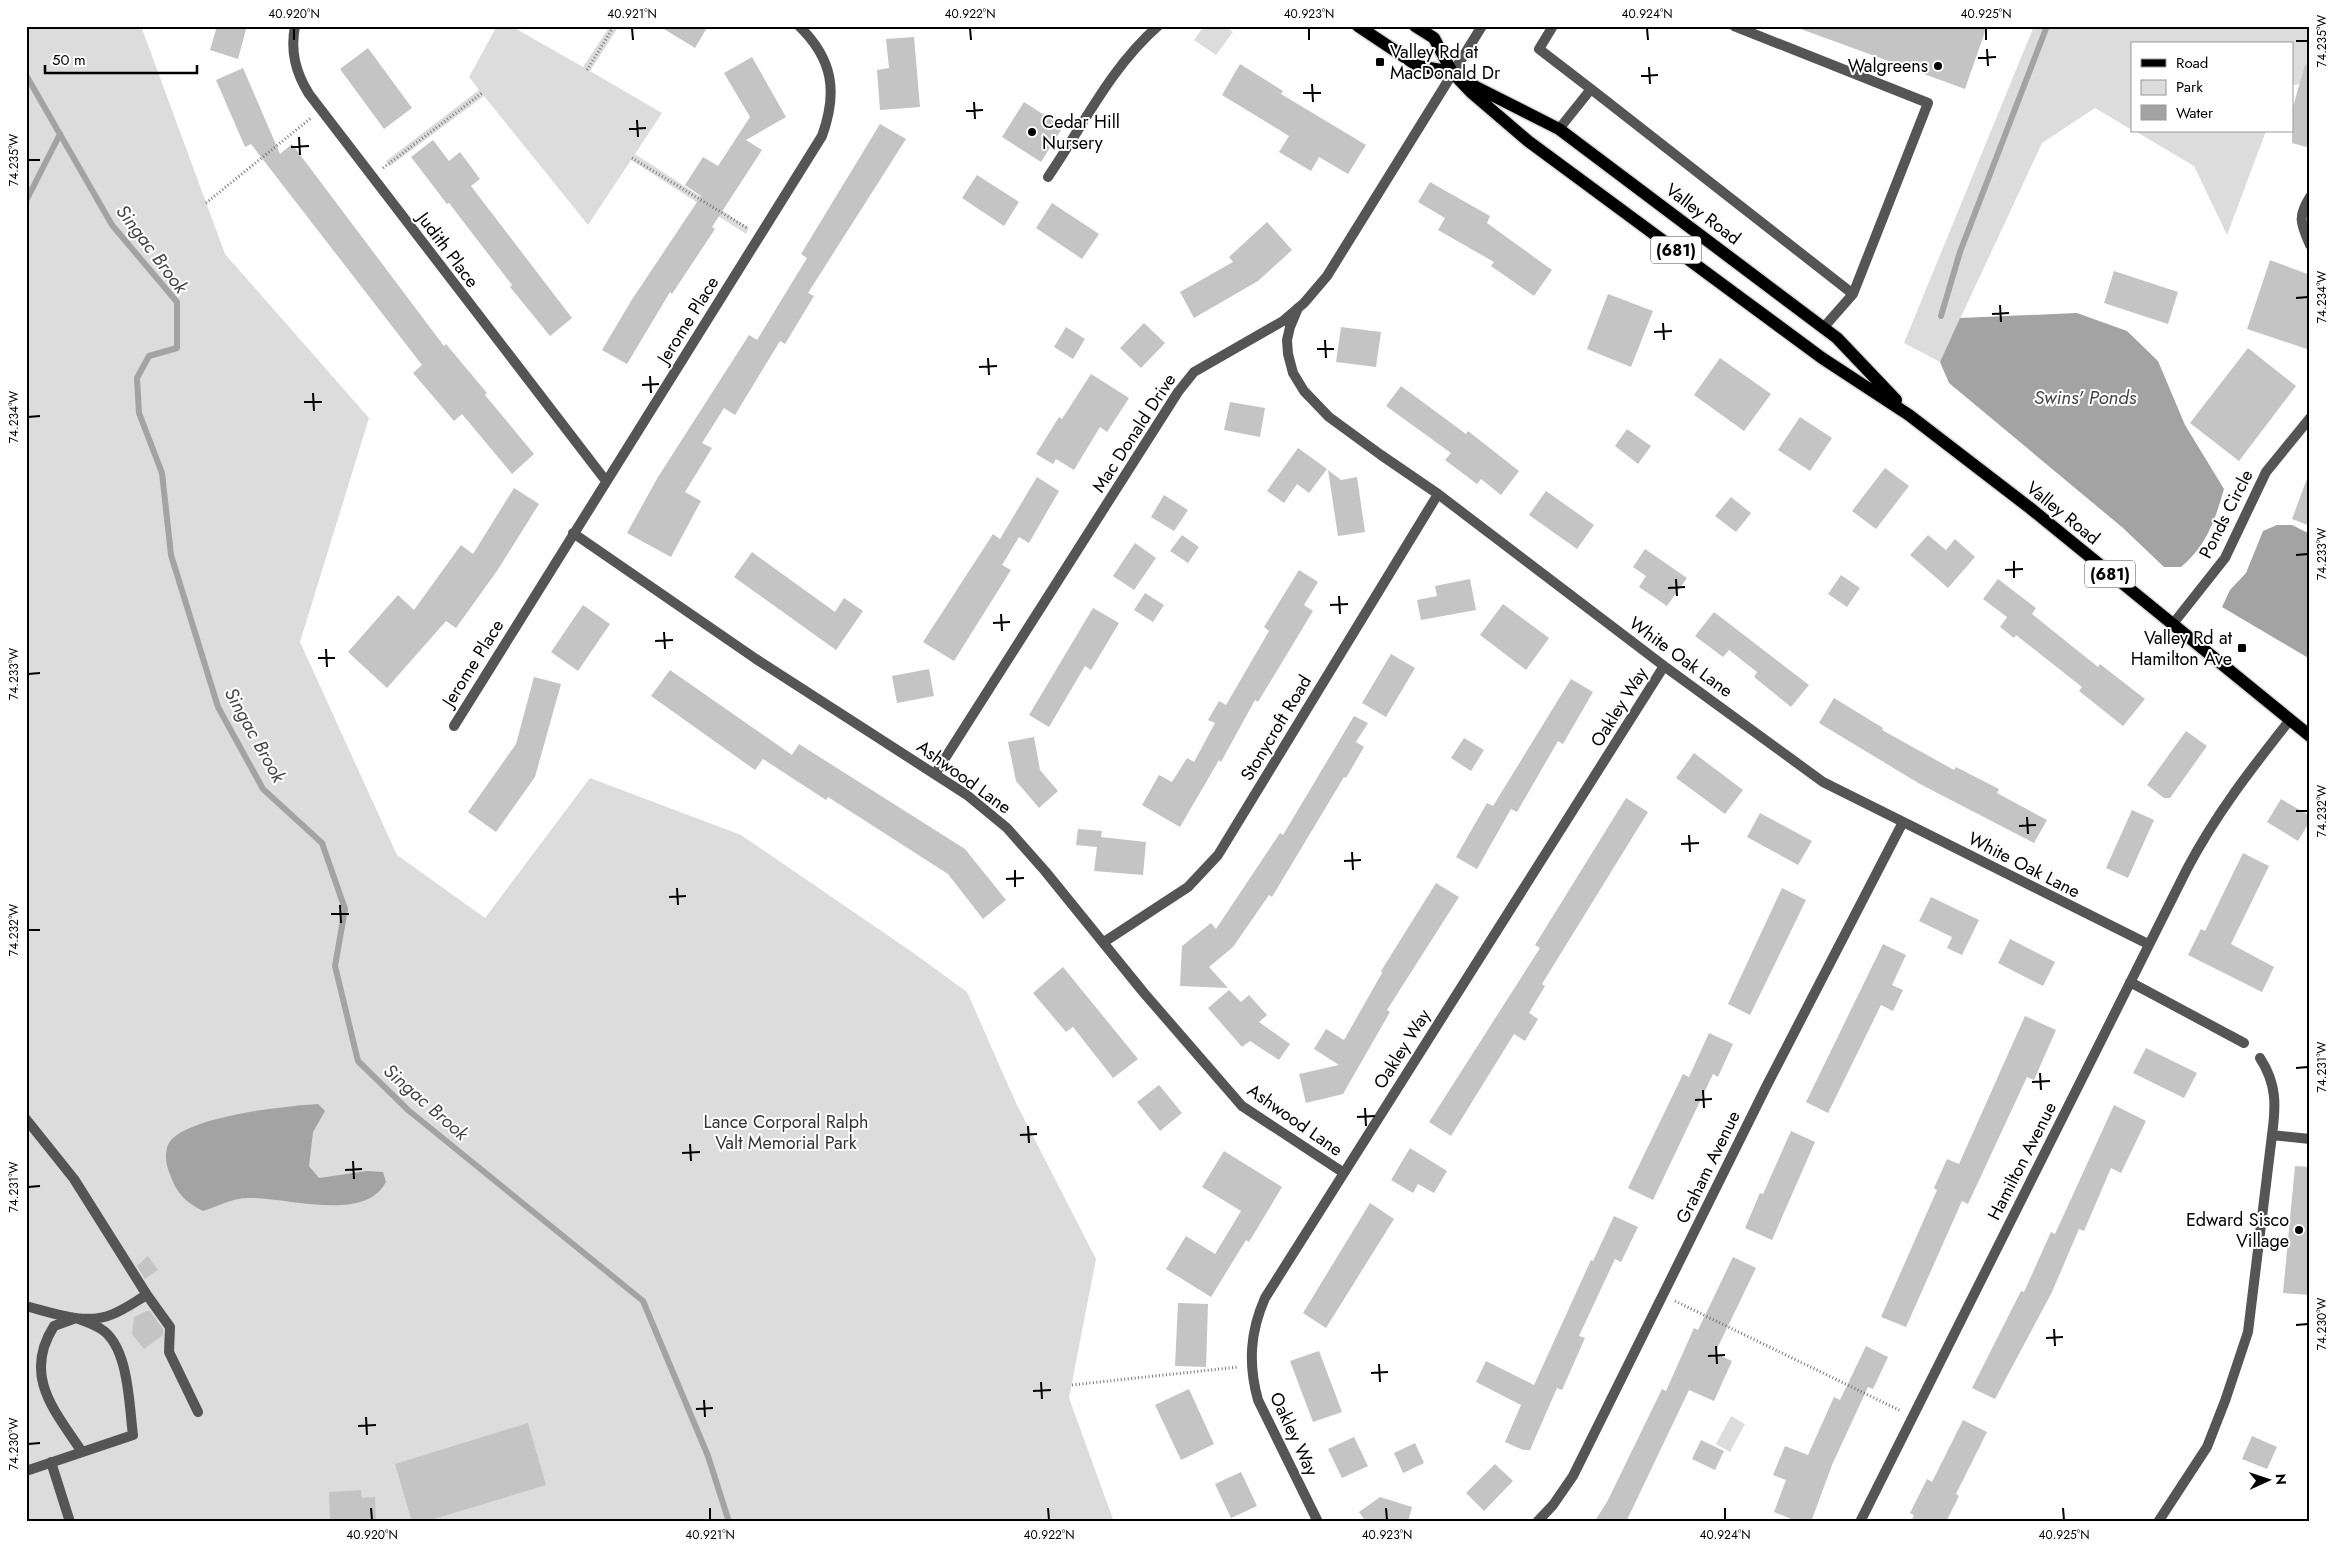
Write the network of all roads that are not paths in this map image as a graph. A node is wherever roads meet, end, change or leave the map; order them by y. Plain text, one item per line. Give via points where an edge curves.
1 (295, 26) edge
2 (799, 26) edge
3 (1158, 26) edge
4 (1358, 26) edge
5 (1415, 26) edge
6 (1482, 26) edge
7 (1553, 26) edge
8 (1734, 26) edge
9 (1452, 72) junction
10 (1591, 89) junction
11 (1559, 129) junction
12 (1048, 177) dead end
13 (2310, 197) edge
14 (2310, 245) edge
15 (1853, 294) junction
16 (1298, 308) junction
17 (1824, 328) junction
18 (1909, 415) junction
19 (2309, 422) edge
20 (606, 481) junction
21 (1438, 494) junction
22 (573, 533) junction
23 (2172, 625) junction
24 (1664, 666) junction
25 (2289, 721) junction
26 (454, 726) dead end
27 (2310, 736) edge
28 (935, 774) junction
29 (1903, 822) junction
30 (1104, 942) junction
31 (2148, 944) junction
32 (2130, 982) junction
33 (2244, 1043) dead end
34 (2260, 1058) dead end
35 (26, 1119) edge
36 (2272, 1135) junction
37 (2310, 1139) edge
38 (1344, 1173) junction
39 (147, 1295) junction
40 (26, 1306) edge
41 (76, 1318) junction
42 (198, 1412) dead end
43 (82, 1452) junction
44 (51, 1462) junction
45 (26, 1471) edge
46 (70, 1522) edge
47 (1318, 1522) edge
48 (1537, 1522) edge
49 (1860, 1522) edge
50 (2158, 1522) edge

1 - 20 street, Judith Place via 294,62 302,82 321,110
2 - 20 street, Jerome Place via 823,56 828,70 832,92 830,114 822,136
3 - 12 street via 1115,72
4 - 9 main road, Valley Road / (681) via 1418,66
5 - 9 main road, Valley Road / (681) via 1434,38
6 - 9 street, Mac Donald Drive
7 - 10 street via 1539,49
8 - 15 street via 1928,103
9 - 11 main road, Valley Road / (681)
9 - 16 street, Mac Donald Drive via 1327,276
9 - 18 main road, Valley Road / (681) via 1528,141 1822,358
10 - 11 street
10 - 15 street
11 - 17 main road, Valley Road / (681)
13 - 14 street via 2301,211 2302,226
15 - 17 street
16 - 21 street, White Oak Lane via 1290,327 1288,354 1293,373 1304,391 1329,416
16 - 28 street, Mac Donald Drive via 1264,333 1194,372 1178,392
17 - 18 main road, Valley Road / (681)
18 - 23 main road, Valley Road / (681) via 2030,508
19 - 23 street, Ponds Circle via 2266,472 2225,558
20 - 22 street, Jerome Place
21 - 24 street, White Oak Lane
21 - 30 street, Stonycroft Road via 1218,855 1188,887
22 - 26 street, Jerome Place
22 - 28 street, Ashwood Lane via 756,659
23 - 25 main road, Valley Road / (681)
24 - 29 street, White Oak Lane via 1823,782
24 - 38 street, Oakley Way
25 - 27 main road, Valley Road / (681)
25 - 31 street, Hamilton Avenue via 2234,790 2207,832
28 - 30 street, Ashwood Lane via 1007,828
29 - 31 street, White Oak Lane
29 - 48 street, Graham Avenue via 1766,1087 1572,1476
30 - 38 street, Ashwood Lane via 1242,1106
31 - 32 street, Hamilton Avenue
32 - 33 street
32 - 49 street, Hamilton Avenue
34 - 36 street via 2270,1073 2274,1088 2276,1106
35 - 39 street via 74,1180
36 - 37 street
36 - 50 street via 2248,1332 2206,1447
38 - 47 street, Oakley Way via 1265,1298 1251,1340 1251,1366 1258,1400
39 - 41 street via 112,1314
39 - 42 street via 170,1327 169,1352
40 - 41 street
41 - 43 street via 54,1326 41,1352 41,1372 43,1390
41 - 43 street via 102,1329 119,1353 127,1382 133,1435
43 - 44 street
44 - 45 street
44 - 46 street

